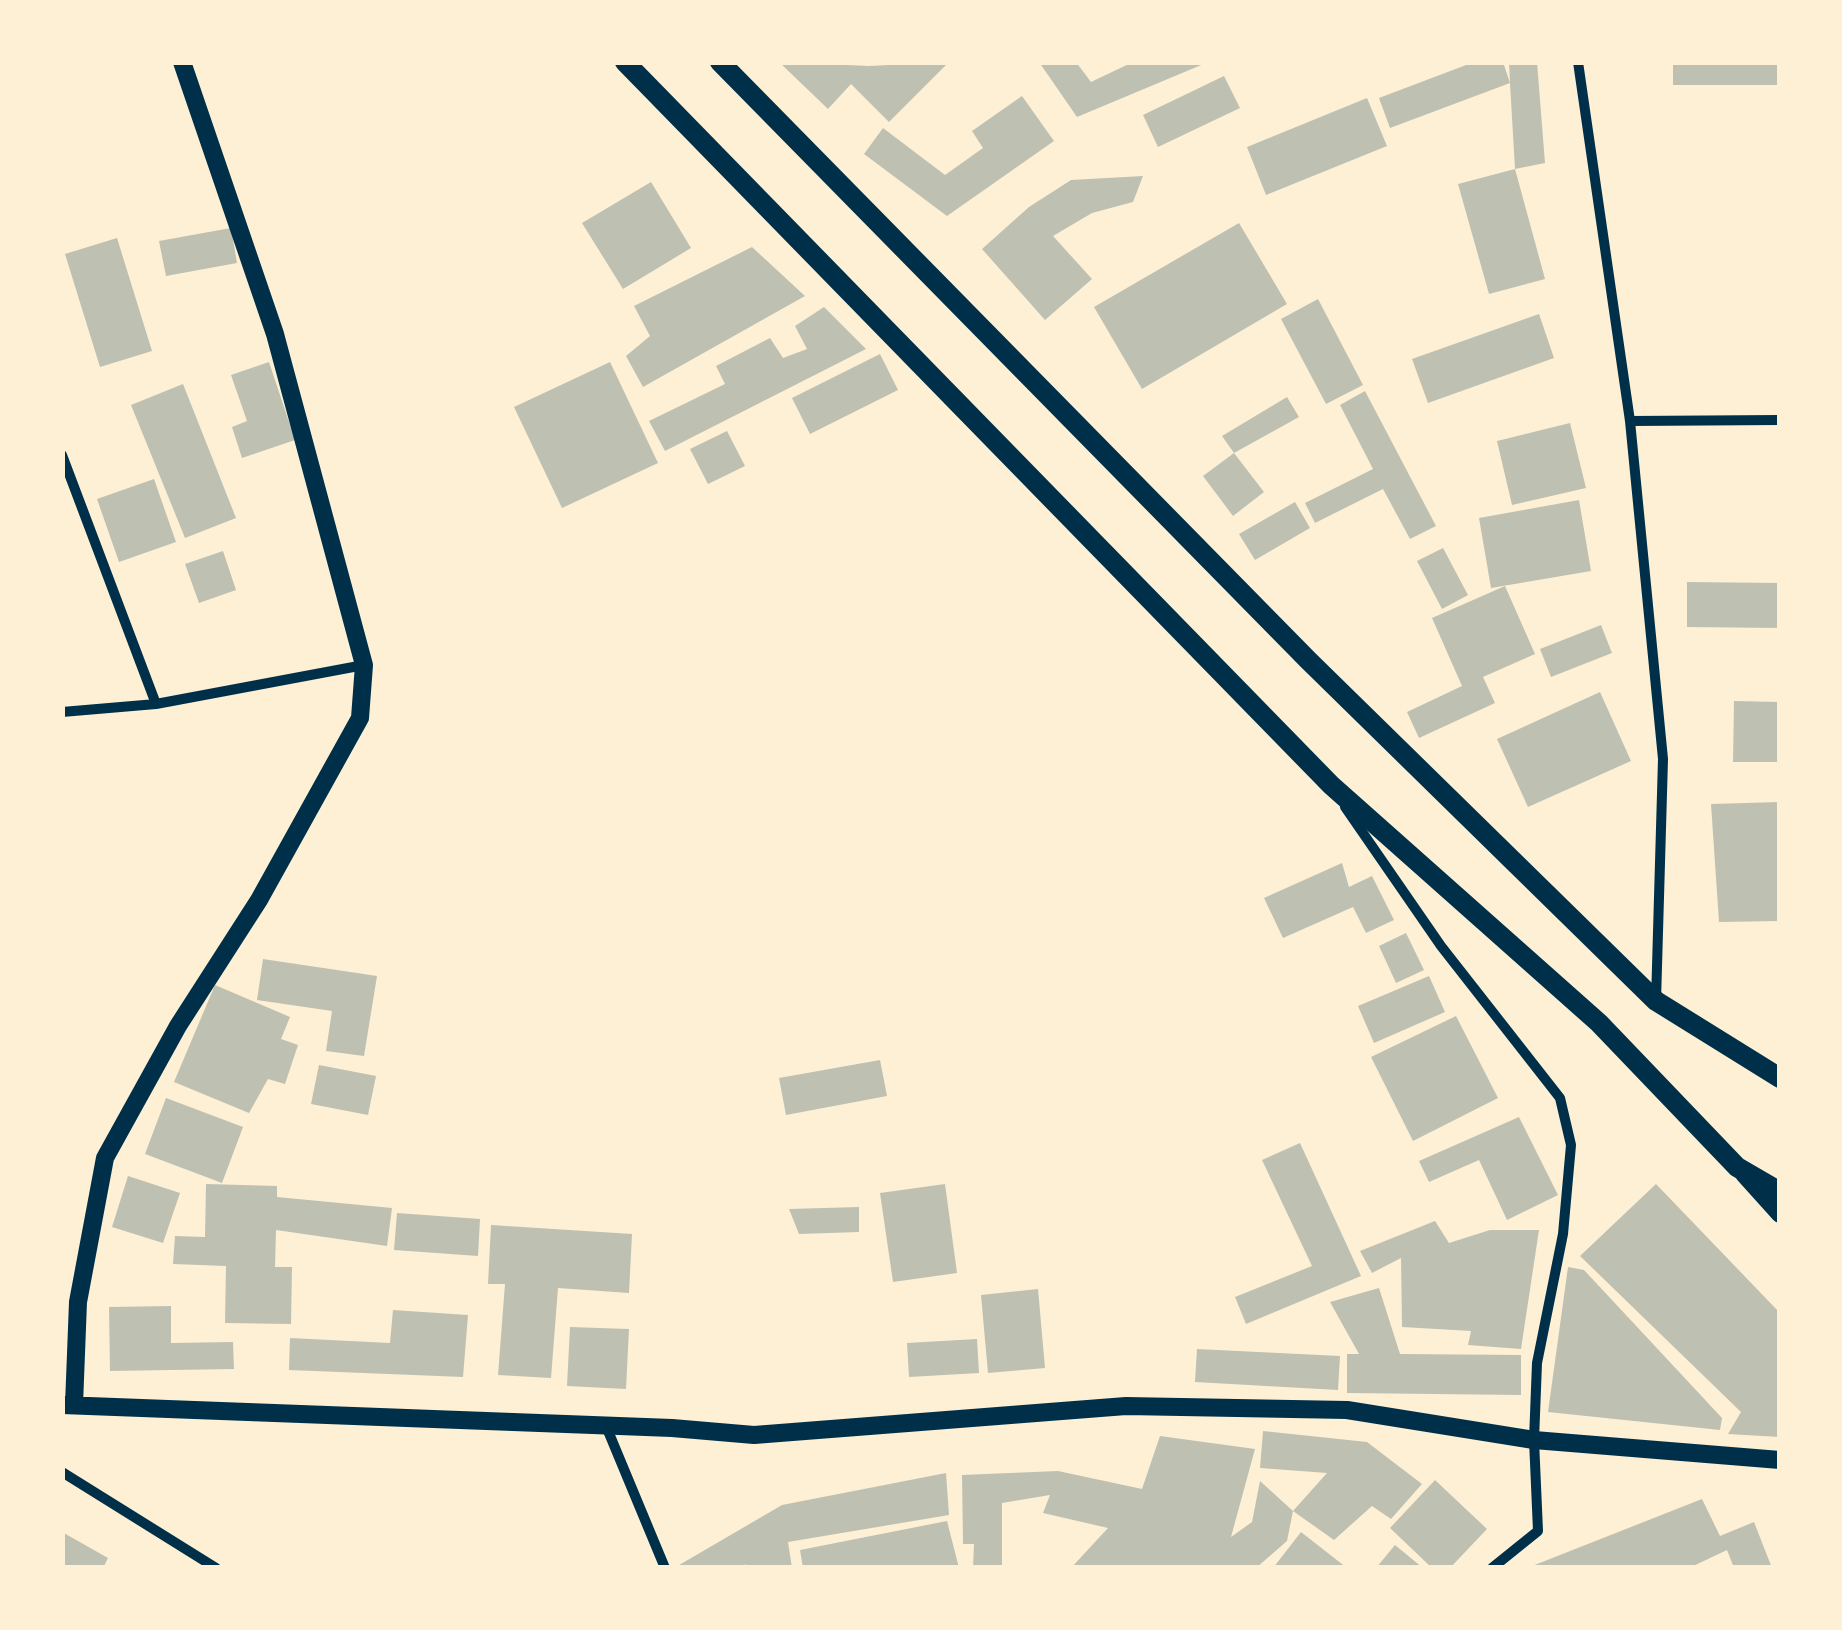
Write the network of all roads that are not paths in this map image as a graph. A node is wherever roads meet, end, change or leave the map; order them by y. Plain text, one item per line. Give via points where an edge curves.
1 (182, 62) edge
2 (624, 62) edge
3 (720, 62) edge
4 (1578, 62) edge
5 (1780, 420) edge
6 (1630, 421) junction
7 (62, 455) edge
8 (364, 665) junction
9 (156, 704) junction
10 (62, 712) edge
11 (1330, 785) junction
12 (1656, 1001) junction
13 (1780, 1078) edge
14 (1737, 1167) junction
15 (1780, 1192) edge
16 (1780, 1214) edge
17 (68, 1405) edge
18 (606, 1426) junction
19 (1534, 1440) junction
20 (1780, 1460) edge
21 (62, 1472) edge
22 (216, 1568) edge
23 (664, 1568) edge
24 (1492, 1568) edge

1 - 8 street via 275,334
2 - 11 main road
3 - 12 main road via 1308,660
4 - 6 street
5 - 6 street
6 - 12 street via 1663,758
7 - 9 street
8 - 9 street
8 - 17 street via 360,718 105,1158 78,1302
9 - 10 street
11 - 14 main road via 1599,1023
11 - 19 street via 1441,946 1560,1098 1570,1144 1563,1234 1536,1363
12 - 13 main road
14 - 15 main road
14 - 16 street
17 - 18 street
18 - 19 street via 754,1435 1163,1407 1347,1410
18 - 23 street
19 - 20 street
19 - 24 street via 1538,1530
21 - 22 street

